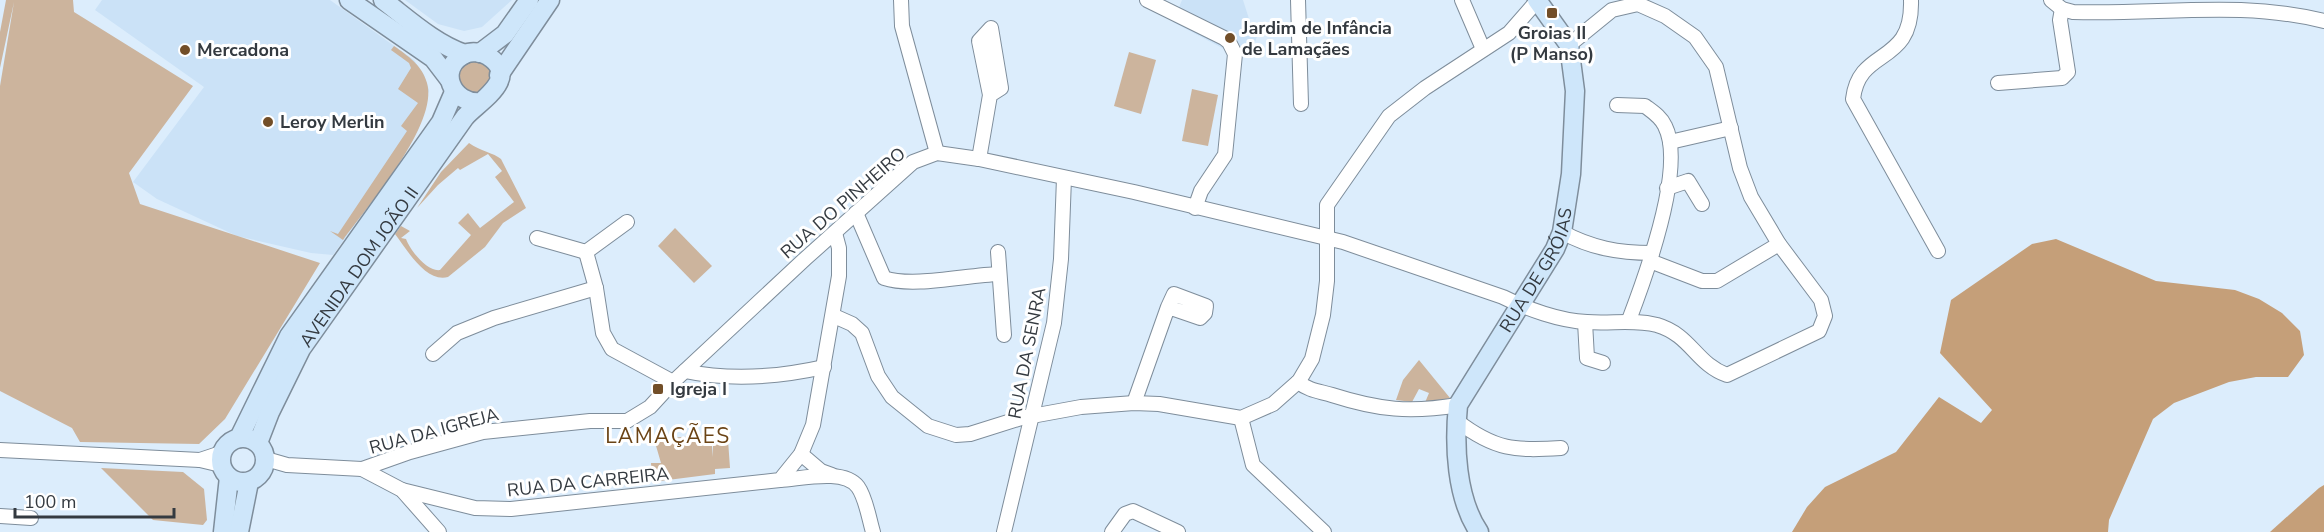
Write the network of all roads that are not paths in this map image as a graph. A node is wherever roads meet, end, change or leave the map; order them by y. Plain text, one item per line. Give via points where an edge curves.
1 (349, 0) edge
2 (382, 0) edge
3 (529, 0) edge
4 (550, 0) edge
5 (901, 0) edge
6 (1147, 0) edge
7 (1298, 0) edge
8 (1462, 0) edge
9 (1537, 0) edge
10 (1911, 0) edge
11 (2057, 4) edge
12 (2324, 21) edge
13 (1569, 45) junction
14 (1483, 49) junction
15 (473, 53) junction
16 (499, 75) junction
17 (1998, 83) dead end
18 (451, 86) junction
19 (990, 95) dead end
20 (481, 102) junction
21 (1301, 104) dead end
22 (1617, 105) dead end
23 (1731, 128) junction
24 (1670, 142) junction
25 (937, 153) junction
26 (979, 159) junction
27 (1064, 178) junction
28 (1667, 188) junction
29 (1702, 204) dead end
30 (1195, 208) junction
31 (856, 213) junction
32 (627, 222) dead end
33 (1562, 232) junction
34 (835, 233) junction
35 (537, 238) dead end
36 (1327, 238) junction
37 (1779, 244) junction
38 (1938, 250) dead end
39 (586, 252) junction
40 (998, 252) dead end
41 (1651, 257) junction
42 (999, 274) junction
43 (596, 288) junction
44 (1519, 305) junction
45 (1168, 307) dead end
46 (834, 316) junction
47 (1629, 320) junction
48 (1586, 322) junction
49 (1004, 335) dead end
50 (433, 354) dead end
51 (1603, 363) dead end
52 (824, 367) junction
53 (685, 371) junction
54 (673, 382) junction
55 (1298, 382) junction
56 (1134, 403) junction
57 (1457, 413) junction
58 (1033, 416) junction
59 (1241, 418) junction
60 (627, 421) joint
61 (239, 438) junction
62 (1562, 448) dead end
63 (0, 450) edge
64 (801, 454) junction
65 (263, 457) junction
66 (224, 465) junction
67 (362, 469) junction
68 (832, 476) junction
69 (780, 480) junction
70 (249, 482) junction
71 (402, 490) junction
72 (0, 516) edge
73 (31, 518) dead end
74 (223, 532) edge
75 (239, 532) edge
76 (439, 532) edge
77 (873, 532) edge
78 (1004, 532) edge
79 (1112, 532) edge
80 (1178, 532) edge
81 (1324, 532) edge
82 (1479, 532) edge

1 - 18 main road via 432,58
2 - 15 main road via 422,30
3 - 15 main road, AVENIDA DOM JOÃO II via 505,34
4 - 16 main road, AVENIDA DOM JOÃO II
5 - 25 street via 902,26
6 - 30 street via 1224,38 1235,54 1225,155 1201,191
7 - 21 street
8 - 14 street
9 - 13 main road, RUA DE GRÓIAS
9 - 14 street via 1509,33
10 - 38 street via 1912,20 1907,34 1896,48 1862,71 1853,99
11 - 12 street via 2096,13 2251,8 2288,11
11 - 17 street via 2068,72 2062,78
13 - 23 street via 1622,6 1638,4 1665,15 1695,37 1716,67
13 - 33 main road, RUA DE GRÓIAS via 1575,122
14 - 36 street via 1389,116 1328,205
15 - 16 main road via 496,64
15 - 18 main road, AVENIDA DOM JOÃO II via 452,67
16 - 20 main road, AVENIDA DOM JOÃO II via 493,94
18 - 20 main road via 463,100
18 - 61 main road, AVENIDA DOM JOÃO II via 441,122 289,336
19 - 26 street
20 - 65 main road, AVENIDA DOM JOÃO II via 465,117 301,349 270,412
22 - 24 street via 1645,106 1665,125
23 - 24 street
23 - 37 street via 1751,197
24 - 28 street
25 - 26 street
25 - 31 street, RUA DO PINHEIRO via 913,162
26 - 27 street
27 - 30 street
27 - 58 street, RUA DA SENRA via 1059,294
28 - 29 street via 1688,181
28 - 41 street
30 - 36 street
31 - 34 street, RUA DO PINHEIRO
31 - 42 street via 884,278 913,282
32 - 39 street
33 - 41 street via 1616,252
33 - 44 main road, RUA DE GRÓIAS
34 - 46 street via 839,276
34 - 53 street, RUA DO PINHEIRO
35 - 39 street
36 - 44 street
36 - 55 street via 1323,315 1312,359
37 - 41 street via 1717,281 1702,281
37 - 47 street via 1821,300 1825,316 1819,331 1727,375 1712,370 1681,336 1658,325
39 - 43 street
40 - 42 street
41 - 47 street
42 - 49 street
43 - 50 street via 458,333
43 - 54 street via 603,333 612,349
44 - 48 street
44 - 57 main road, RUA DE GRÓIAS
45 - 56 street
46 - 52 street
46 - 58 street via 862,333 878,376 892,397 928,426 956,435
47 - 48 street
48 - 51 street via 1587,358
52 - 53 street via 744,377
52 - 64 street via 813,425
53 - 54 street, RUA DO PINHEIRO
54 - 60 street, RUA DO PINHEIRO via 645,412
55 - 57 street via 1312,392 1386,409
55 - 59 street via 1273,404
56 - 58 street
56 - 59 street
57 - 62 street via 1485,439 1503,446 1520,450
57 - 82 main road via 1461,480 1467,507
58 - 78 street, RUA DA SENRA
59 - 81 street via 1253,465
60 - 67 street, RUA DA IGREJA via 483,432
61 - 65 main road
61 - 66 main road, AVENIDA DOM JOÃO II via 228,443
63 - 66 street via 200,460
64 - 68 street
64 - 69 street
65 - 67 street, RUA DA IGREJA via 287,465
65 - 70 main road
66 - 70 main road via 239,482
66 - 74 main road
67 - 71 street
68 - 69 street, RUA DA CARREIRA
68 - 77 street via 853,481 860,488
69 - 71 street, RUA DA CARREIRA via 511,509 475,508
70 - 75 main road
71 - 76 street
72 - 73 street
79 - 80 street via 1125,514 1133,511

